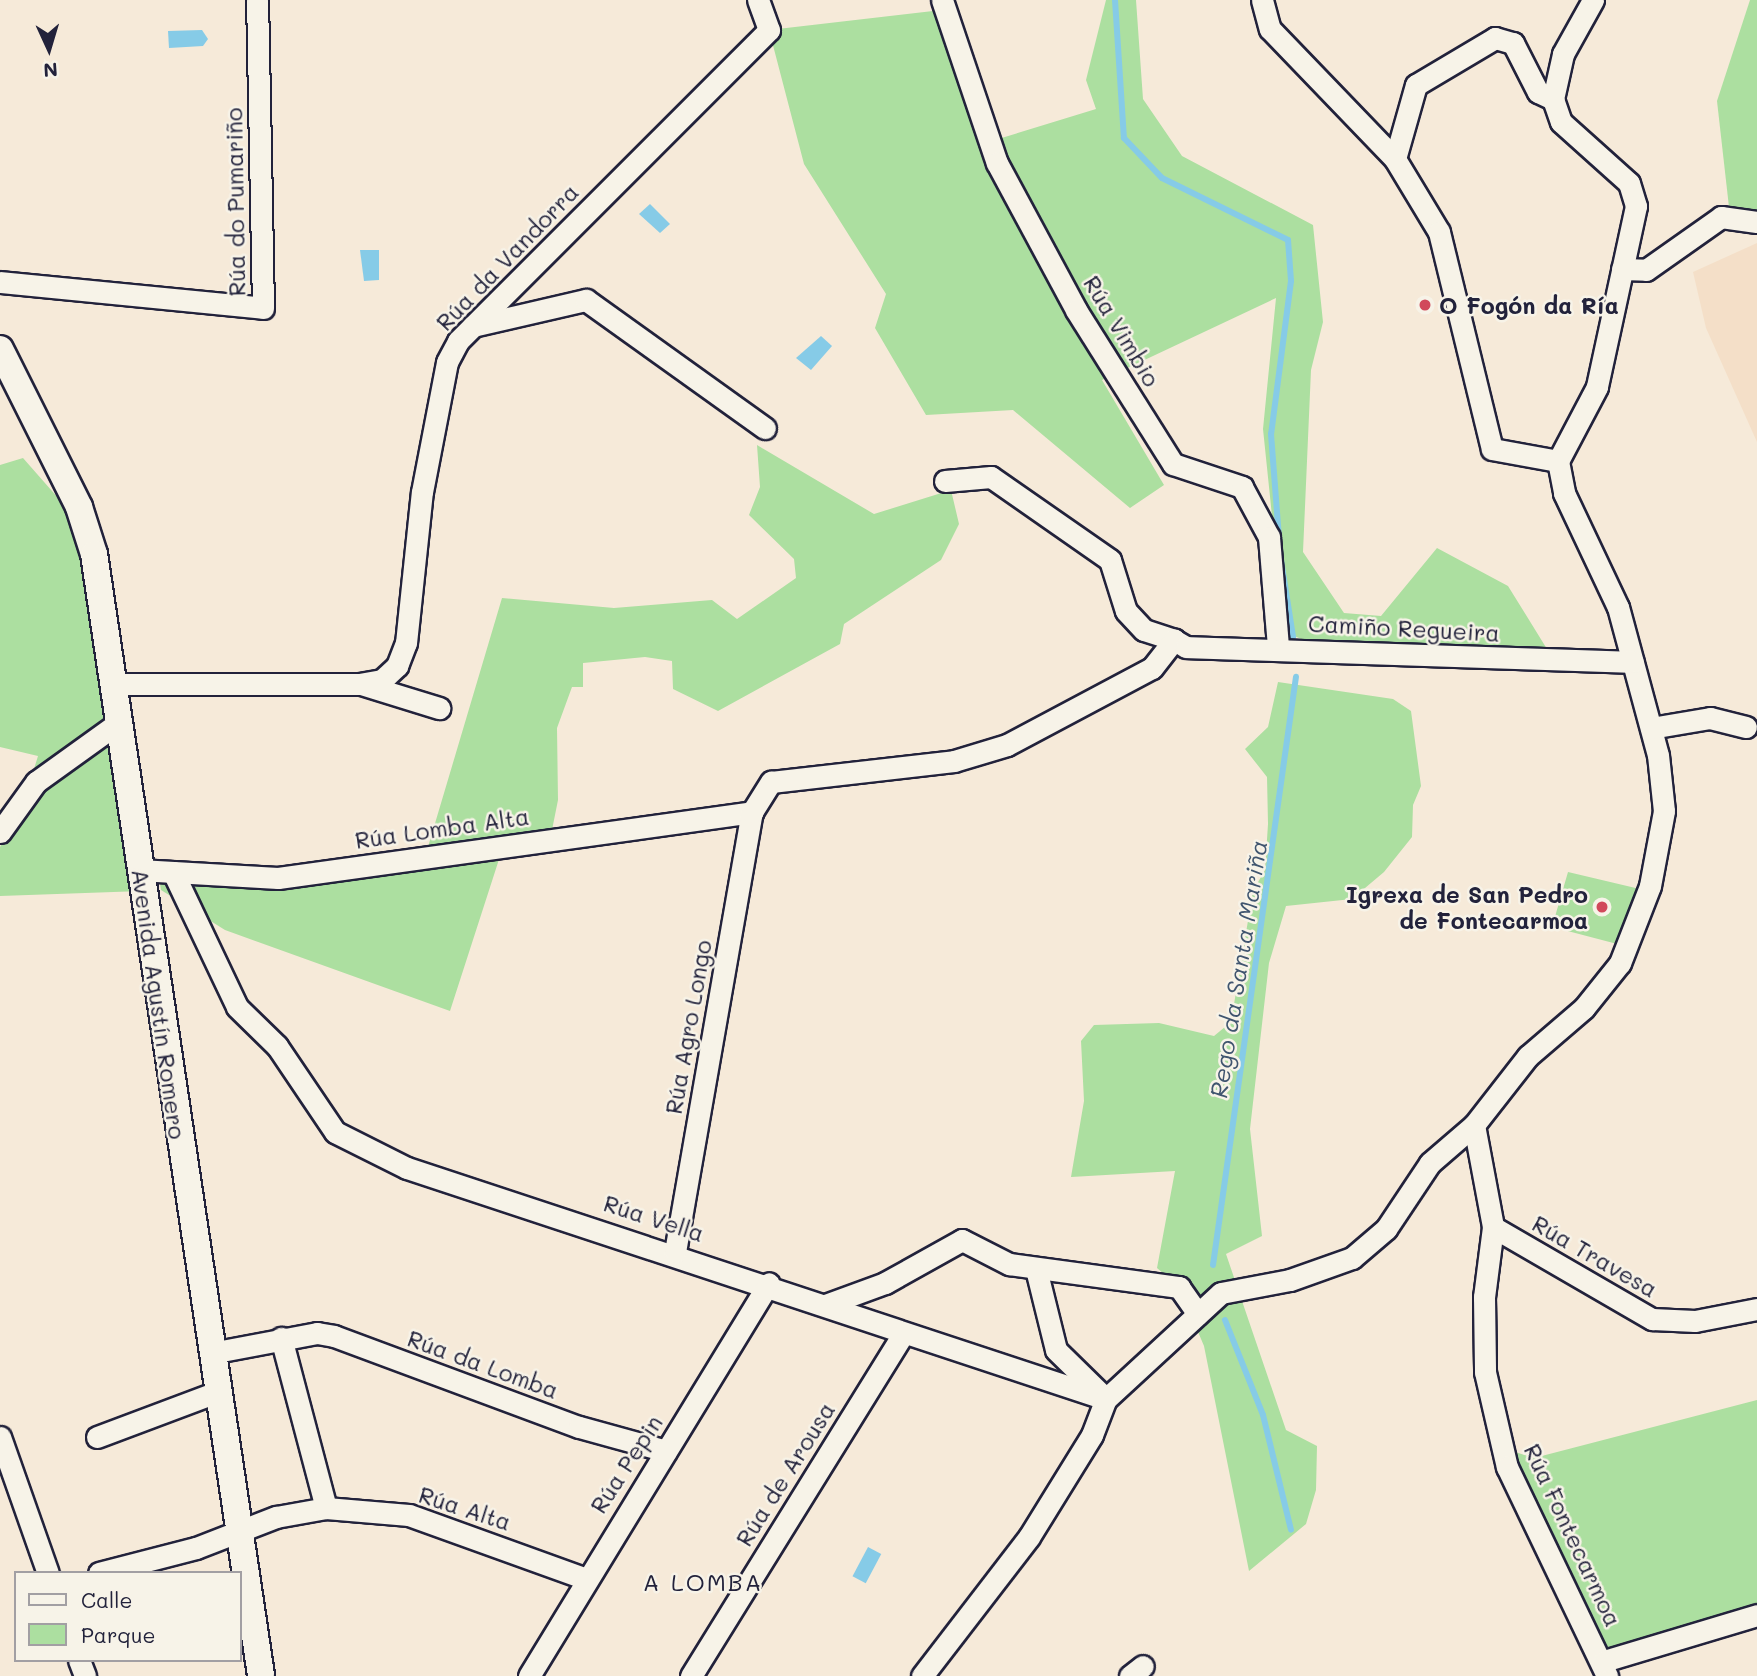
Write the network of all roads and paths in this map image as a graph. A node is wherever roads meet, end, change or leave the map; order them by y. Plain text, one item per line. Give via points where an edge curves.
1 (257, 0) edge
2 (758, 0) edge
3 (942, 0) edge
4 (1262, 0) edge
5 (1592, 0) edge
6 (1553, 99) junction
7 (1395, 159) junction
8 (1757, 222) edge
9 (1622, 269) junction
10 (0, 282) edge
11 (473, 326) junction
12 (0, 349) edge
13 (765, 428) dead end
14 (1558, 461) junction
15 (944, 481) dead end
16 (1174, 640) junction
17 (1278, 647) junction
18 (1633, 662) junction
19 (112, 684) junction
20 (359, 684) junction
21 (439, 708) dead end
22 (118, 723) junction
23 (1746, 727) dead end
24 (1651, 728) junction
25 (752, 812) junction
26 (0, 832) edge
27 (139, 870) junction
28 (173, 872) junction
29 (1474, 1125) junction
30 (1493, 1227) junction
31 (675, 1252) junction
32 (1036, 1269) junction
33 (769, 1283) junction
34 (825, 1305) junction
35 (1757, 1309) edge
36 (1198, 1314) junction
37 (902, 1336) junction
38 (281, 1338) junction
39 (211, 1353) junction
40 (217, 1392) junction
41 (1106, 1399) junction
42 (0, 1437) edge
43 (97, 1437) dead end
44 (667, 1451) junction
45 (326, 1508) junction
46 (239, 1528) junction
47 (47, 1571) edge
48 (107, 1571) edge
49 (584, 1578) junction
50 (1757, 1615) edge
51 (1605, 1669) edge
52 (261, 1676) edge
53 (529, 1676) edge
54 (691, 1676) edge
55 (922, 1676) edge

1 - 10 street, Rúa do Pumariño via 263,308
2 - 11 street, Rúa da Vandorra via 769,30
3 - 17 street, Rúa Vimbio via 997,163 1076,310 1173,464 1242,487 1269,537
4 - 7 street via 1270,29
5 - 6 street via 1563,54
6 - 7 street via 1538,92 1513,43 1494,38 1416,85
6 - 9 street via 1561,122 1629,183 1636,206
7 - 14 street via 1439,233 1492,449
8 - 9 street via 1721,217 1646,270
9 - 14 street via 1597,387
11 - 13 street via 586,300
11 - 20 street, Rúa da Vandorra via 447,362 410,561 406,643 397,666 382,680
12 - 19 street, Avenida Agustín Romero via 90,537
14 - 18 street via 1564,493 1618,607
15 - 16 street, Camiño Regueira via 991,477 1110,560 1126,611 1144,630
16 - 17 street, Camiño Regueira via 1186,647
16 - 25 street via 1152,668 1007,745 954,761 771,782
17 - 18 street, Camiño Regueira
18 - 24 street
19 - 20 street, Rúa da Vandorra
19 - 22 street, Avenida Agustín Romero
20 - 21 street, Rúa da Vandorra
22 - 26 street via 36,782
22 - 27 street, Avenida Agustín Romero
23 - 24 street via 1710,718
24 - 29 street via 1664,811 1650,886 1620,963 1584,1008 1528,1056
25 - 28 street, Rúa Lomba Alta via 278,878
25 - 31 street, Rúa Agro Longo
27 - 28 street, Rúa Lomba Alta
27 - 39 street, Avenida Agustín Romero
28 - 31 street, Rúa Vella via 237,1007 277,1046 335,1132 407,1167
29 - 30 street, Rúa Fontecarmoa
29 - 36 street via 1430,1163 1386,1229 1352,1258 1290,1280 1220,1293
30 - 35 street, Rúa Travesa via 1652,1319 1695,1321
30 - 51 street, Rúa Fontecarmoa via 1484,1297 1485,1373 1507,1467
31 - 33 street, Rúa Vella
32 - 34 street via 1009,1264 962,1240 885,1283
32 - 36 street via 1179,1287
32 - 41 street via 1056,1350
33 - 34 street, Rúa Vella
33 - 44 street, Rúa Pepin
34 - 37 street, Rúa Vella
36 - 41 street
37 - 41 street, Rúa Vella
37 - 54 street, Rúa de Arousa
38 - 39 street, Rúa da Lomba
38 - 44 street, Rúa da Lomba via 334,1336 579,1427
38 - 45 street
39 - 40 street, Avenida Agustín Romero
40 - 43 street
40 - 46 street, Avenida Agustín Romero
41 - 55 street via 1092,1436 1029,1537
42 - 47 street
44 - 49 street, Rúa Pepin
45 - 46 street
45 - 49 street, Rúa Alta via 409,1515
46 - 48 street via 196,1548
46 - 52 street, Avenida Agustín Romero
49 - 53 street, Rúa Pepin
50 - 51 street

